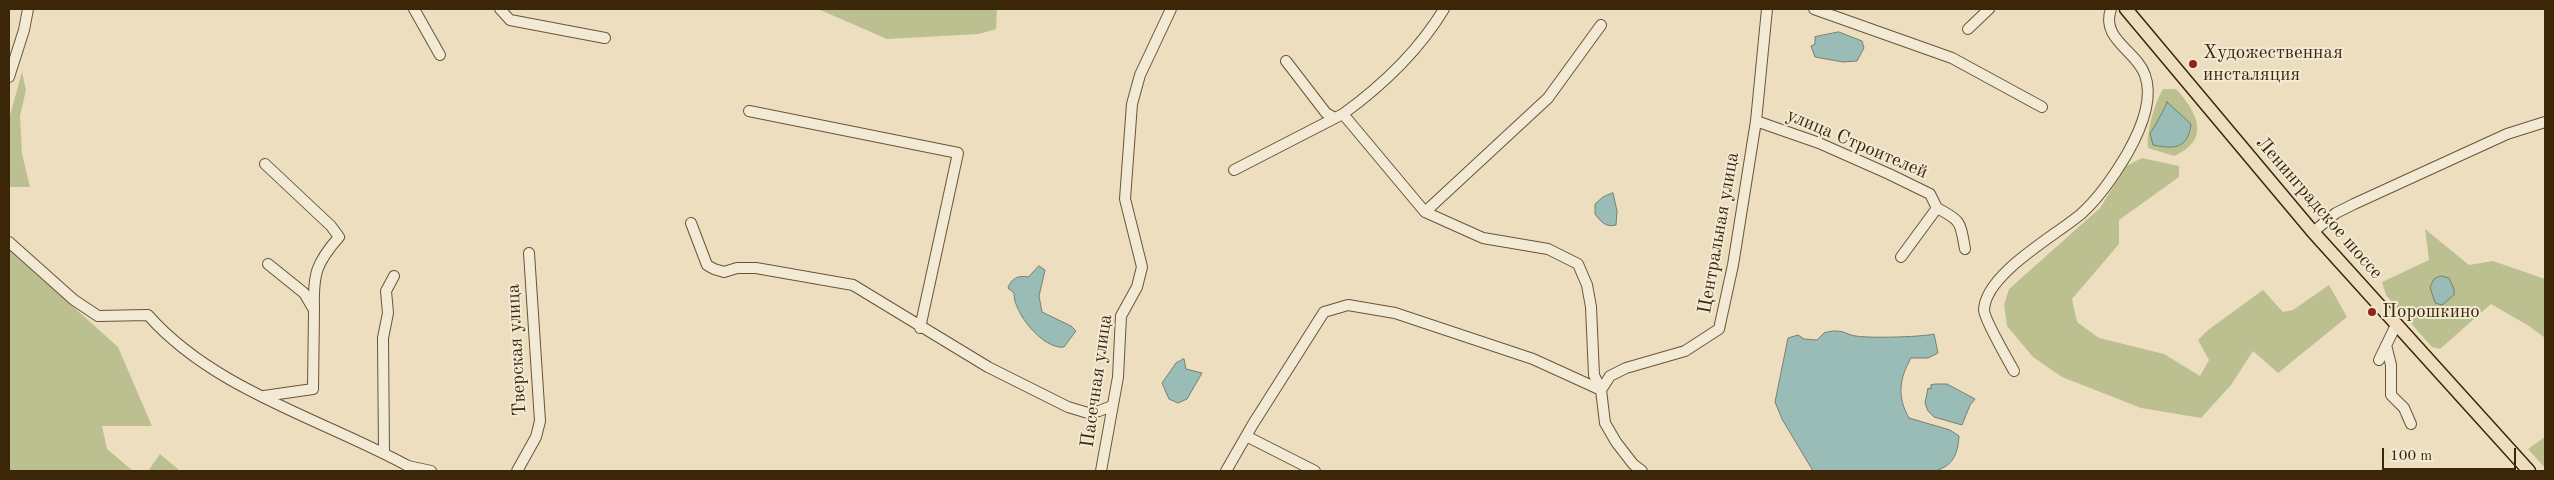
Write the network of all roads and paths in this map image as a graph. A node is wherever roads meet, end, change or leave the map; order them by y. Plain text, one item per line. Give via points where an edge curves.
1 (28, 9) edge
2 (414, 9) edge
3 (500, 9) edge
4 (1171, 9) edge
5 (1444, 9) edge
6 (1767, 9) edge
7 (1814, 9) edge
8 (1989, 9) edge
9 (2110, 9) edge
10 (2126, 9) edge
11 (1601, 25) dead end
12 (1968, 29) dead end
13 (605, 38) dead end
14 (440, 55) dead end
15 (1286, 61) dead end
16 (9, 77) edge
17 (2042, 107) dead end
18 (749, 111) dead end
19 (1339, 116) junction
20 (1756, 121) junction
21 (2545, 122) edge
22 (265, 164) dead end
23 (1234, 170) dead end
24 (1937, 208) junction
25 (1425, 212) junction
26 (691, 223) dead end
27 (2313, 232) junction
28 (9, 242) edge
29 (1965, 249) dead end
30 (529, 253) dead end
31 (1901, 257) dead end
32 (268, 264) dead end
33 (394, 276) dead end
34 (314, 310) junction
35 (2396, 324) junction
36 (920, 328) junction
37 (2386, 345) junction
38 (2379, 360) dead end
39 (2014, 371) dead end
40 (1600, 390) junction
41 (262, 397) junction
42 (1112, 406) junction
43 (2411, 424) dead end
44 (1246, 436) junction
45 (384, 453) junction
46 (431, 471) edge
47 (517, 471) edge
48 (1101, 471) edge
49 (1226, 471) edge
50 (1315, 471) edge
51 (1642, 471) edge
52 (2529, 471) edge

1 - 16 street
2 - 14 street
3 - 13 street via 510,20
4 - 42 street, Пасечная улица via 1140,75 1132,104 1125,199 1142,268 1137,287 1121,316 1120,353
5 - 19 street via 1409,57 1375,91
6 - 20 street, Центральная улица
7 - 17 street via 1952,58
8 - 12 street
9 - 39 street via 2108,16 2112,33 2145,73 2148,96 2145,110 2135,138 2103,192 2080,214 2028,252 1986,295 1984,312
10 - 27 main road, Ленинградское шоссе
11 - 25 street via 1548,98
15 - 19 street via 1326,113
18 - 36 street via 958,153
19 - 23 street
19 - 25 street
20 - 24 street, улица Строителей via 1819,143 1898,178 1930,194
20 - 40 street, Центральная улица via 1719,329 1685,351 1626,368 1610,376
21 - 27 street via 2507,134 2354,204 2336,213
22 - 34 street via 331,226 339,238 322,256 315,272
24 - 29 street, улица Строителей via 1956,218 1961,226
24 - 31 street
25 - 40 street via 1483,238 1548,249 1578,264 1587,285 1594,375
26 - 36 street via 708,264 714,269 724,272 756,268 853,286
27 - 35 main road, Ленинградское шоссе
28 - 41 street via 89,311 110,317 148,315 167,336 190,353
30 - 47 street, Тверская улица via 540,421 536,437
32 - 34 street via 304,293
33 - 45 street via 386,291 388,313 383,338
34 - 41 street via 313,389
35 - 37 street
35 - 52 main road, Ленинградское шоссе
36 - 42 street via 1068,407 1088,413
37 - 38 street
37 - 43 street via 2391,365 2391,394 2404,408
40 - 44 street via 1533,359 1395,313 1348,305 1324,312
40 - 51 street via 1605,423 1616,442
41 - 45 street
42 - 48 street, Пасечная улица
44 - 49 street
44 - 50 street
45 - 46 street via 408,466

